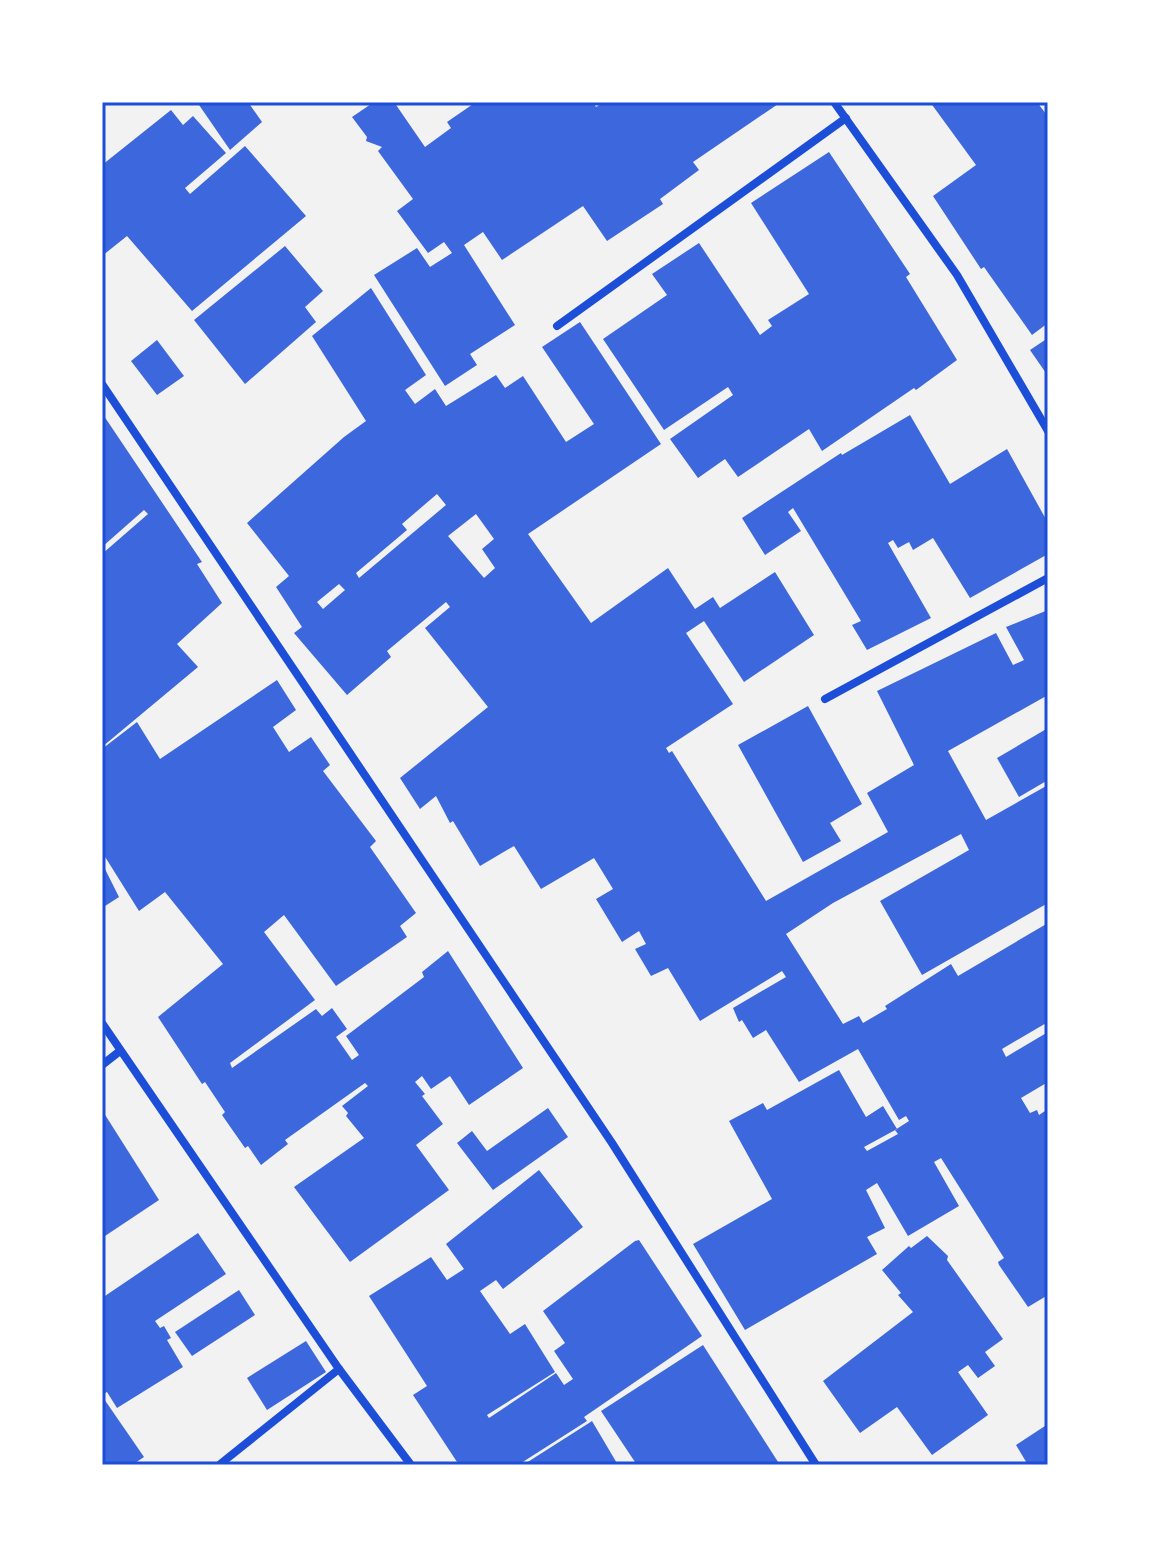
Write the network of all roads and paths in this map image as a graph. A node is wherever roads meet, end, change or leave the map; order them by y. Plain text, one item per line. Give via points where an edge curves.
1 (834, 102) edge
2 (846, 118) junction
3 (557, 326) dead end
4 (102, 384) edge
5 (1048, 431) edge
6 (1048, 578) edge
7 (825, 699) dead end
8 (102, 1023) edge
9 (120, 1051) junction
10 (102, 1065) edge
11 (339, 1369) junction
12 (219, 1465) edge
13 (411, 1465) edge
14 (816, 1465) edge

1 - 2 street
2 - 3 street
2 - 5 street via 957,275
4 - 14 street via 612,1143
6 - 7 street
8 - 9 street
9 - 10 street
9 - 11 street
11 - 12 street
11 - 13 street

